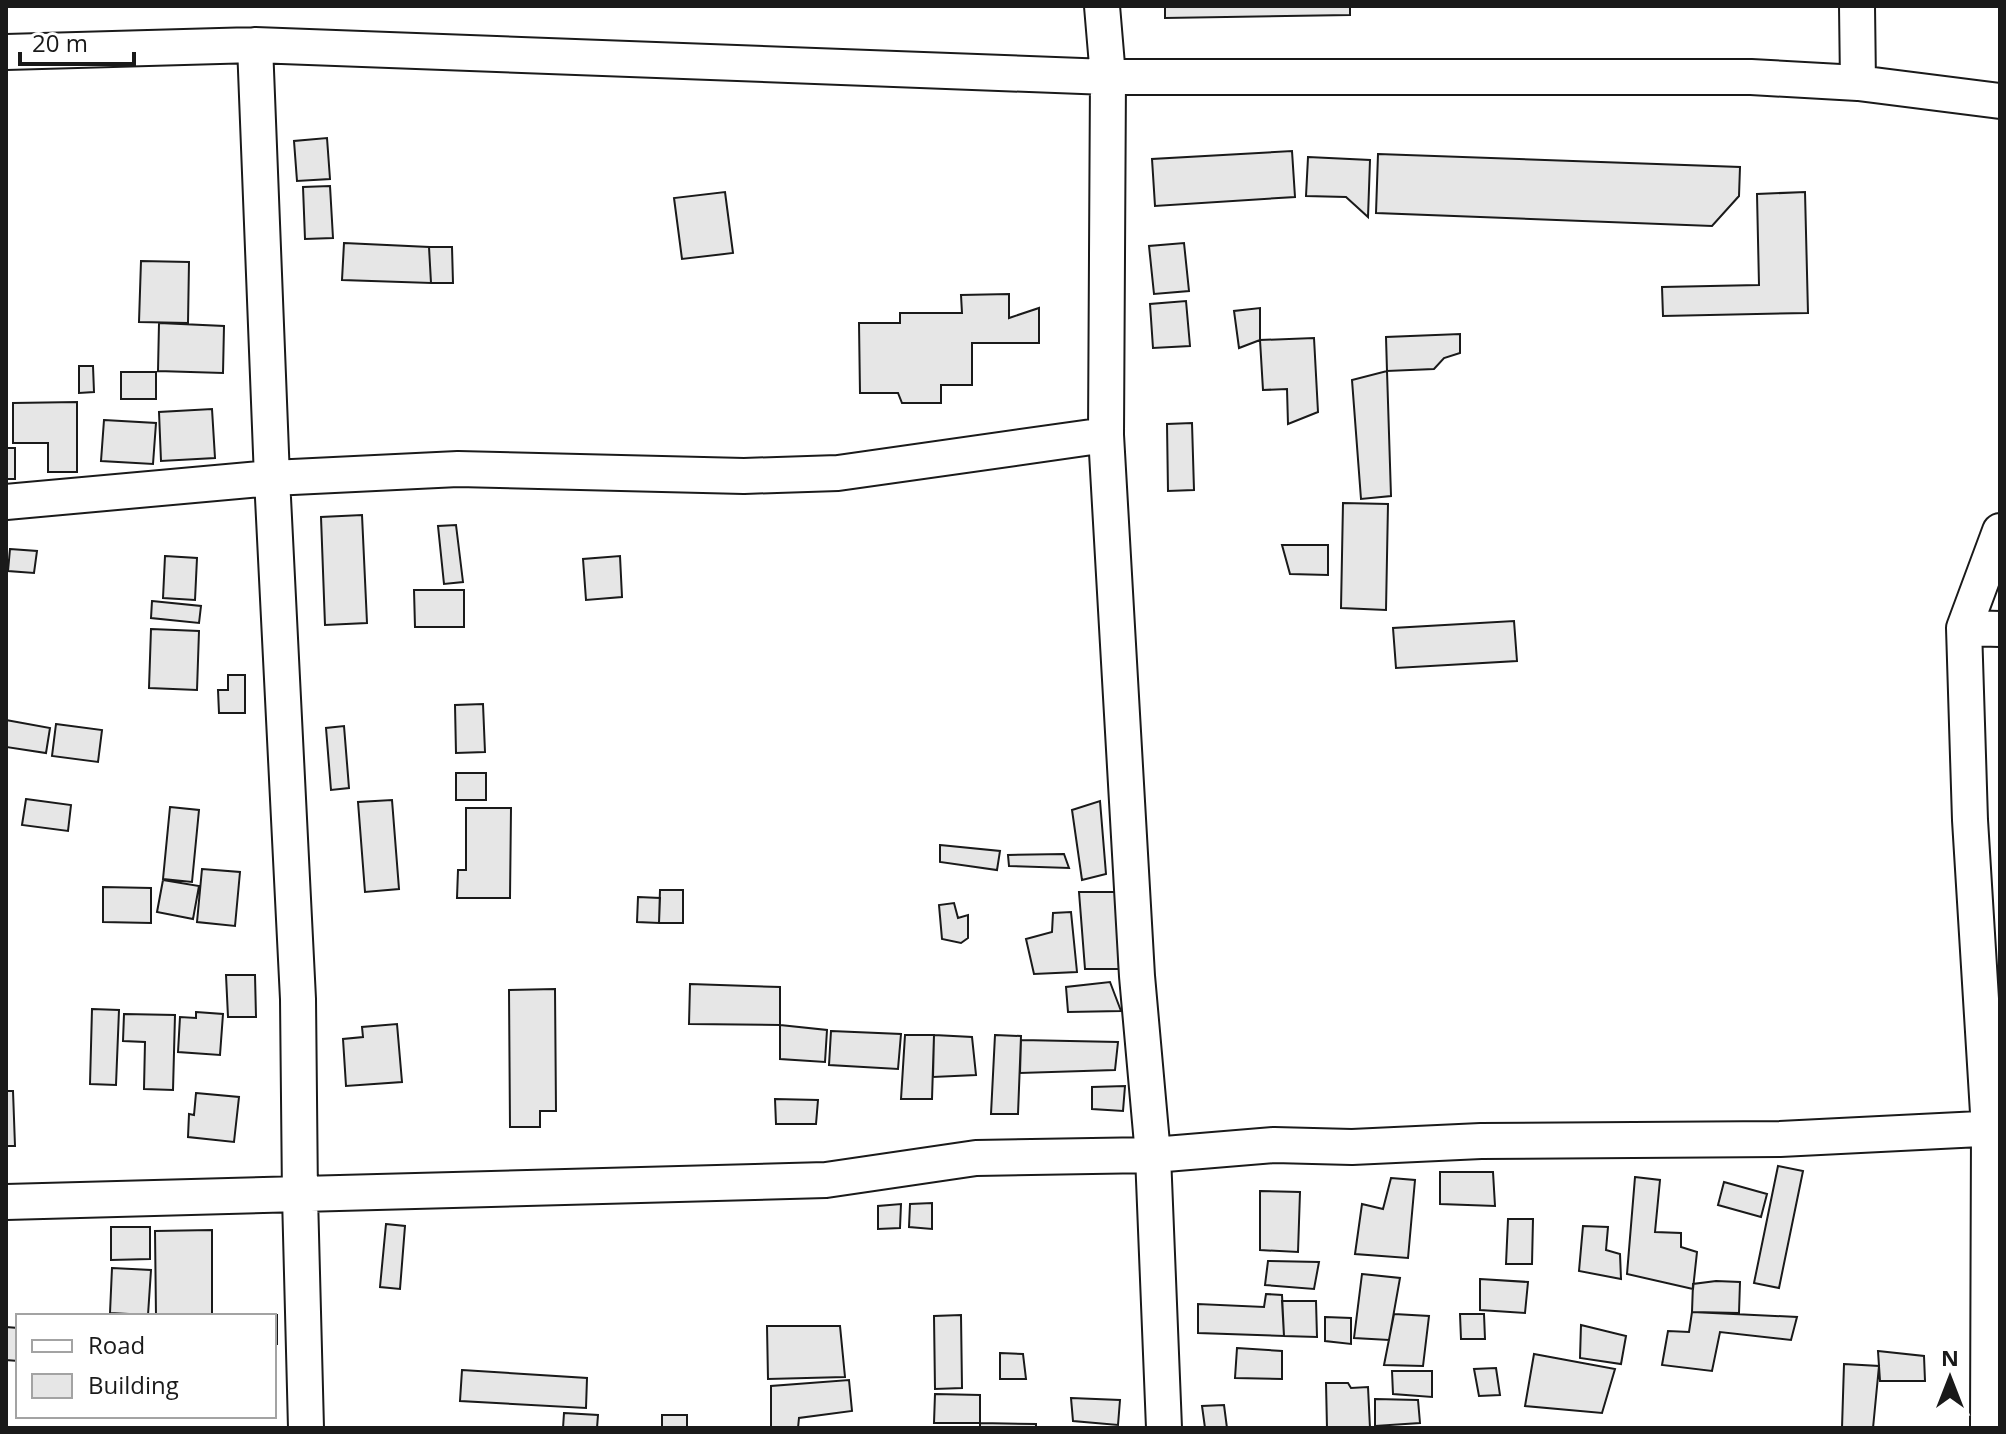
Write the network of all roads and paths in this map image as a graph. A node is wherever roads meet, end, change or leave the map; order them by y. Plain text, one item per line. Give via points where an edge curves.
1 (1102, 6) edge
2 (1857, 6) edge
3 (255, 45) junction
4 (6, 52) edge
5 (1108, 77) junction
6 (1858, 83) junction
7 (2000, 101) edge
8 (1106, 435) junction
9 (272, 478) junction
10 (6, 502) edge
11 (2000, 531) edge
12 (1964, 628) junction
13 (2000, 629) edge
14 (1995, 1128) edge
15 (1153, 1155) junction
16 (300, 1196) junction
17 (6, 1202) edge
18 (306, 1428) edge
19 (1164, 1428) edge
20 (1988, 1428) edge

1 - 5 street
2 - 6 street
3 - 4 street
3 - 5 street
3 - 9 street
5 - 6 street via 1751,77
5 - 8 street
6 - 7 street
8 - 9 street via 838,473 458,469
8 - 15 street via 1137,976
9 - 10 street
9 - 16 street via 298,999
11 - 12 street
12 - 13 street
12 - 14 street via 1970,820
14 - 15 street via 1780,1139 1274,1145
14 - 20 street
15 - 16 street via 976,1158 826,1180
15 - 19 street
16 - 17 street
16 - 18 street

